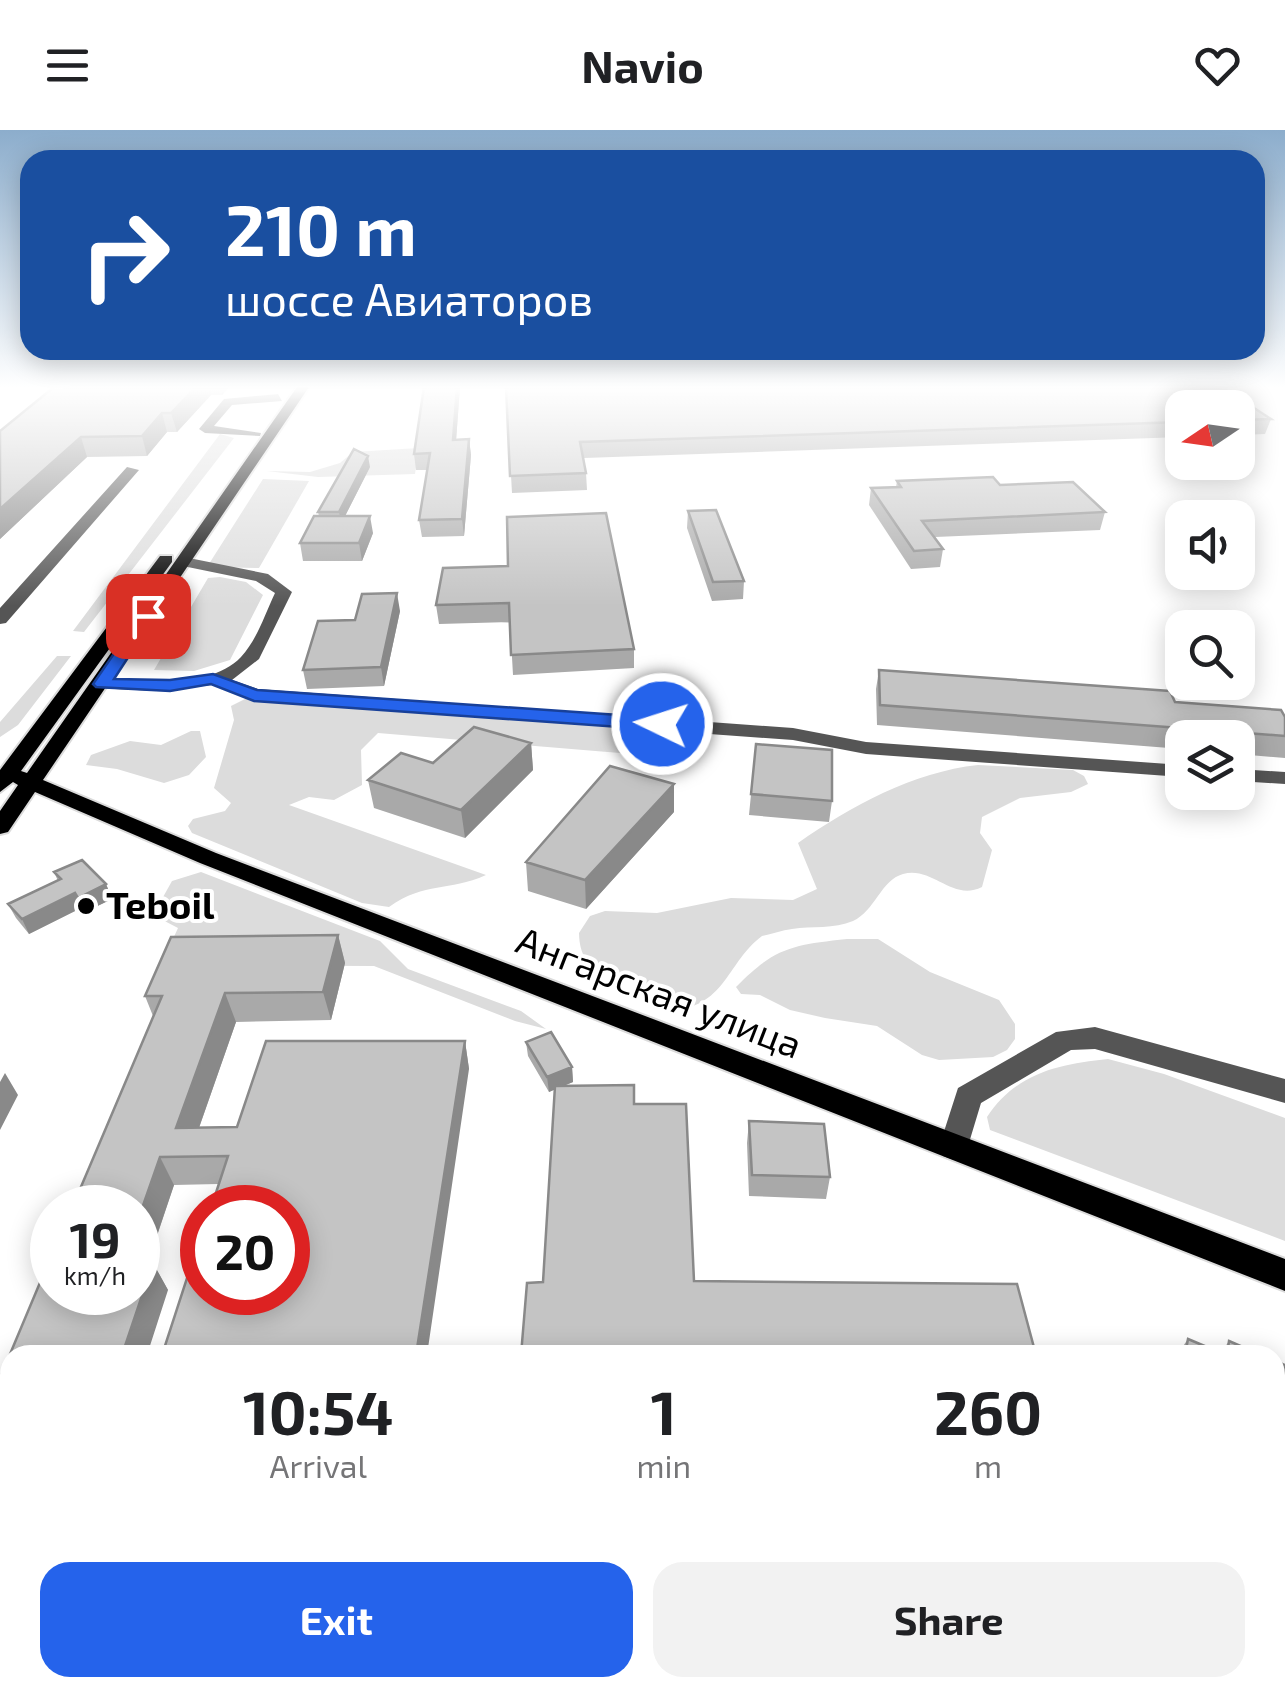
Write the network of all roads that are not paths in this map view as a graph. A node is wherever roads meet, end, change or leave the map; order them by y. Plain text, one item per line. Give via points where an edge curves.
1 (234, 460) edge
2 (254, 460) edge
3 (132, 470) dead end
4 (184, 562) junction
5 (0, 594) edge
6 (22, 594) junction
7 (0, 619) edge
8 (213, 679) junction
9 (102, 684) junction
10 (1165, 770) edge
11 (1255, 776) edge
12 (10, 778) edge
13 (1285, 778) edge
14 (0, 826) edge
15 (1285, 1091) edge
16 (954, 1147) junction
17 (1285, 1275) edge

1 - 12 main road
2 - 4 main road
3 - 6 lane
4 - 8 lane via 204,571 271,578 284,592 246,664
4 - 9 main road
5 - 6 lane
6 - 7 lane
8 - 9 lane
8 - 10 lane via 254,695 793,734 866,748
9 - 12 main road
11 - 13 lane
12 - 14 main road
12 - 16 main road, Ангарская улица
15 - 16 lane via 1095,1038 1066,1040 968,1096
16 - 17 main road, Ангарская улица

